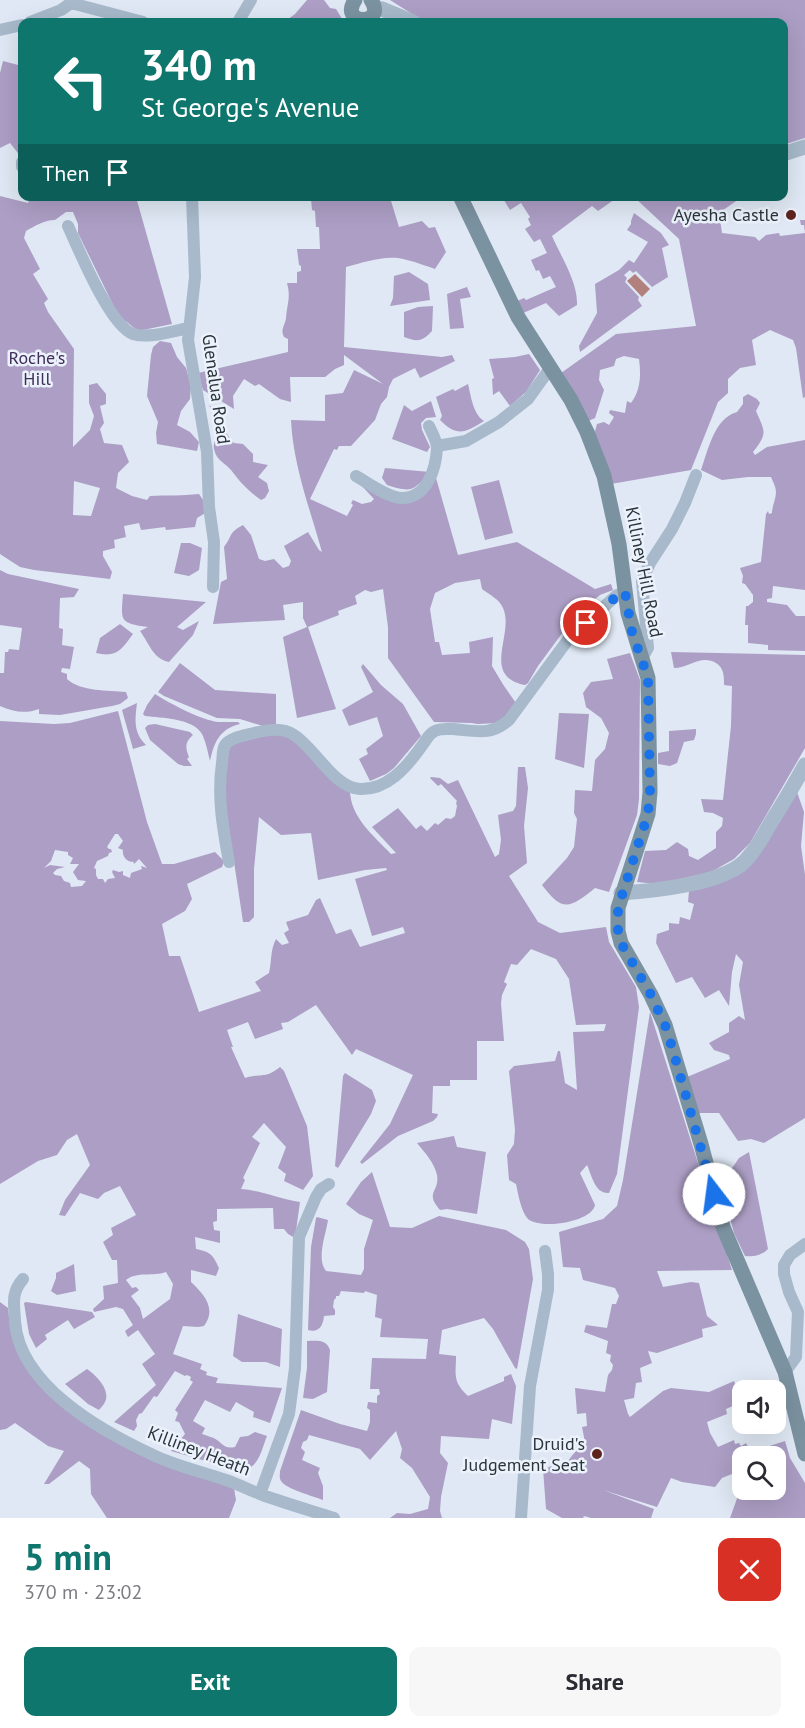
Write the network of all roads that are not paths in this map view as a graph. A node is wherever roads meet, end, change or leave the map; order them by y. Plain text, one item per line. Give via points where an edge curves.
1 (251, 0) edge
2 (355, 0) edge
3 (73, 1) edge
4 (373, 4) edge
5 (41, 18) edge
6 (130, 18) edge
7 (240, 18) edge
8 (357, 18) edge
9 (403, 18) edge
10 (18, 26) edge
11 (0, 30) edge
12 (805, 147) edge
13 (788, 152) edge
14 (192, 201) edge
15 (462, 201) edge
16 (68, 226) dead end
17 (189, 328) junction
18 (551, 367) junction
19 (429, 426) dead end
20 (437, 446) junction
21 (356, 476) dead end
22 (696, 476) dead end
23 (213, 587) dead end
24 (625, 592) junction
25 (642, 658) junction
26 (805, 765) edge
27 (229, 862) dead end
28 (621, 893) junction
29 (329, 1184) dead end
30 (805, 1244) edge
31 (545, 1251) dead end
32 (23, 1279) dead end
33 (785, 1372) junction
34 (805, 1454) edge
35 (260, 1494) junction
36 (334, 1518) edge
37 (521, 1518) edge

1 - 7 street
2 - 8 main road via 352,12
3 - 5 street
3 - 6 street
4 - 9 street
10 - 11 street
12 - 13 street
14 - 17 street, Glenalua Road via 195,277
15 - 18 main road, Killiney Hill Road via 518,317
16 - 17 street via 98,290 123,328 145,336
17 - 23 street, Glenalua Road via 189,352 207,452
18 - 20 street via 528,399 499,422 466,441
18 - 24 main road, Killiney Hill Road via 571,400 601,467 619,544
19 - 20 street
20 - 21 street via 433,476 420,492 403,498 393,496
22 - 25 street via 642,581 648,648
24 - 25 main road, Killiney Hill Road via 632,632
24 - 27 street via 570,637 500,728 436,730 393,779 382,785 359,789 341,782 288,732 266,730 229,741 224,748 219,793
25 - 28 main road, Killiney Hill Road via 648,678 650,792 648,814
26 - 28 street via 743,863 713,878
28 - 33 main road, Killiney Hill Road via 617,918 621,943 665,1025 723,1227
29 - 35 street, Killiney Heath via 316,1197 299,1237 295,1368 289,1414
30 - 33 street via 784,1265 798,1312 796,1357
31 - 37 street via 548,1290 530,1386
32 - 35 street, Killiney Heath via 13,1300 17,1340 55,1393 95,1425 154,1456
33 - 34 main road, Killiney Hill Road
35 - 36 street, Killiney Heath

